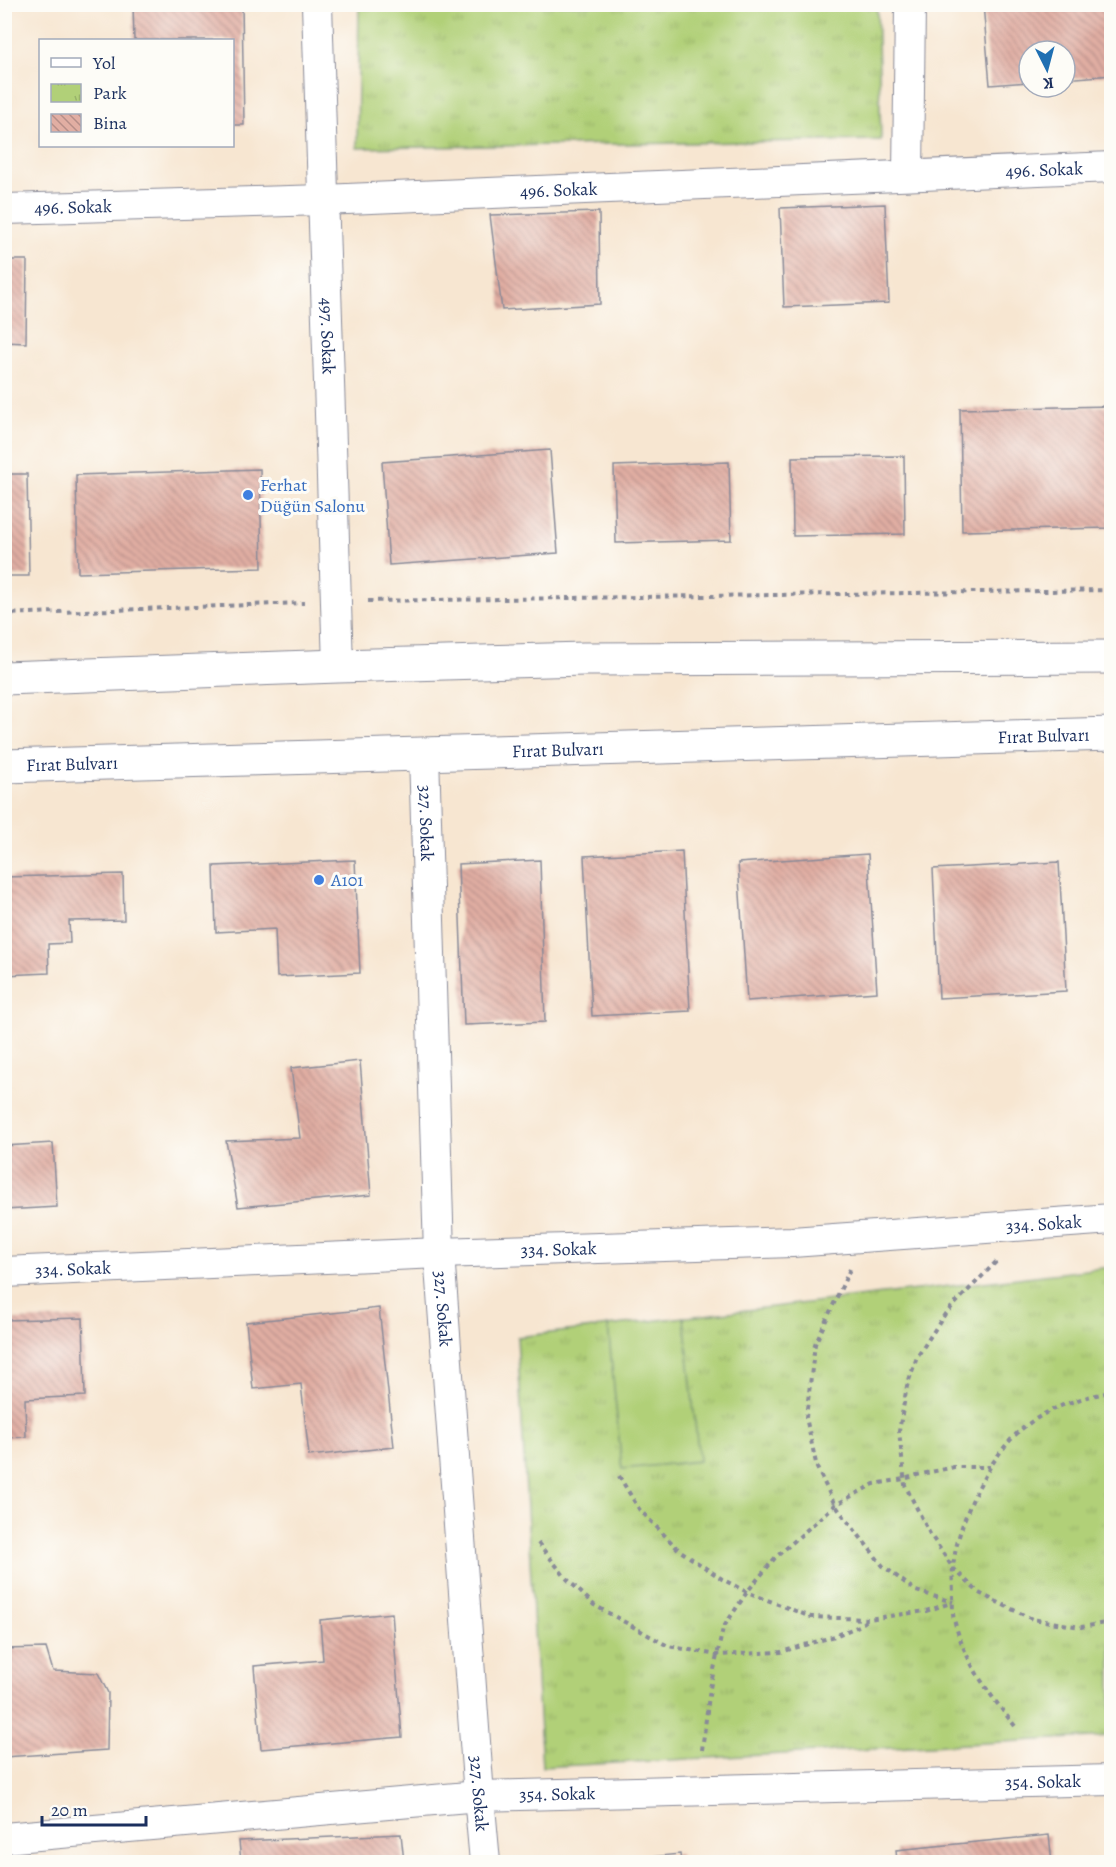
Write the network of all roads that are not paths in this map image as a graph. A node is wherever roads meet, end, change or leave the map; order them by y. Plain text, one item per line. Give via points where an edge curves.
1 (317, 4) edge
2 (910, 4) edge
3 (1112, 167) edge
4 (908, 175) junction
5 (323, 200) junction
6 (4, 209) edge
7 (1112, 657) edge
8 (338, 666) junction
9 (4, 678) edge
10 (1112, 734) edge
11 (424, 754) junction
12 (4, 766) edge
13 (1112, 1219) edge
14 (439, 1253) junction
15 (4, 1272) edge
16 (1112, 1780) edge
17 (479, 1796) junction
18 (4, 1838) edge
19 (485, 1863) edge

1 - 5 street, 497. Sokak
2 - 4 street
3 - 4 street, 496. Sokak
4 - 5 street, 496. Sokak
5 - 6 street, 496. Sokak
5 - 8 street, 497. Sokak
7 - 8 main road via 584,659
8 - 9 main road
10 - 11 main road, Fırat Bulvarı
11 - 12 main road, Fırat Bulvarı
11 - 14 street, 327. Sokak
13 - 14 street, 334. Sokak via 792,1242
14 - 15 street, 334. Sokak
14 - 17 street, 327. Sokak
16 - 17 street, 354. Sokak
17 - 18 street, 354. Sokak
17 - 19 street, 327. Sokak

